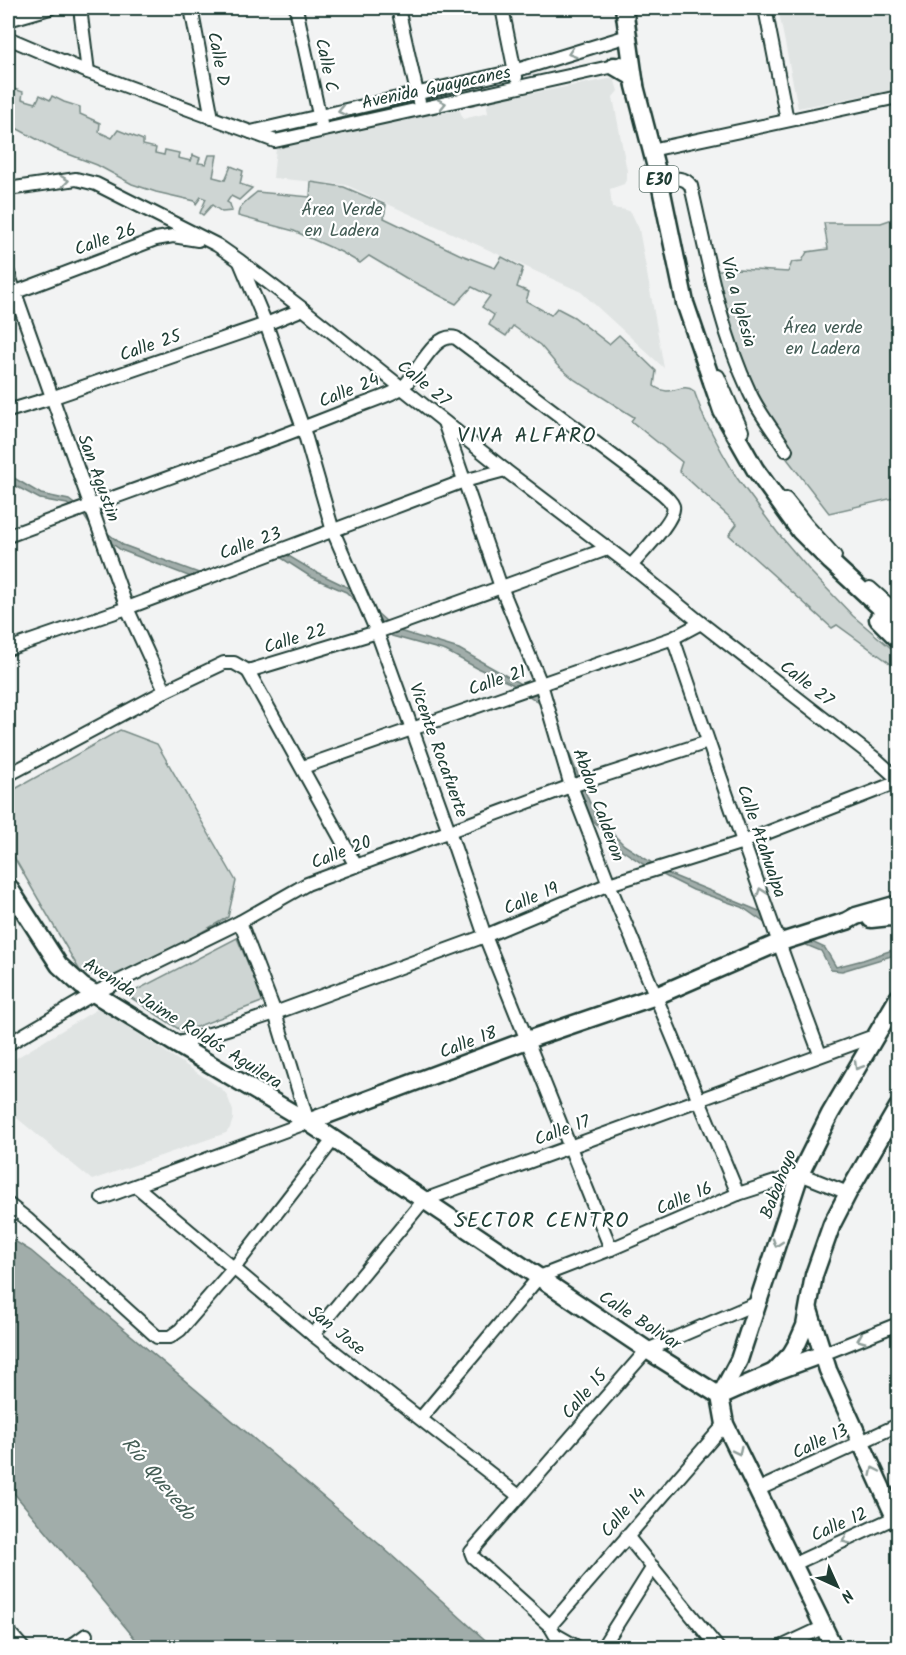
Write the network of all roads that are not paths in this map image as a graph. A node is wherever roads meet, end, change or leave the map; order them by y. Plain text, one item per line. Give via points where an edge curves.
1 (50, 8) edge
2 (80, 8) edge
3 (191, 8) edge
4 (296, 8) edge
5 (398, 8) edge
6 (502, 8) edge
7 (624, 8) edge
8 (765, 8) edge
9 (8, 20) edge
10 (628, 36) junction
11 (8, 38) edge
12 (631, 59) junction
13 (614, 66) junction
14 (514, 71) junction
15 (88, 72) junction
16 (635, 86) junction
17 (518, 87) junction
18 (417, 94) junction
19 (898, 97) edge
20 (420, 109) junction
21 (320, 116) junction
22 (212, 118) junction
23 (787, 120) junction
24 (323, 130) junction
25 (249, 132) junction
26 (651, 150) junction
27 (660, 183) junction
28 (8, 189) edge
29 (217, 245) junction
30 (240, 261) junction
31 (8, 273) edge
32 (11, 293) edge
33 (303, 309) junction
34 (266, 324) junction
35 (702, 356) junction
36 (402, 388) junction
37 (51, 398) junction
38 (8, 411) edge
39 (443, 422) junction
40 (303, 428) junction
41 (786, 450) dead end
42 (505, 470) junction
43 (464, 481) junction
44 (90, 506) junction
45 (333, 531) junction
46 (8, 536) edge
47 (607, 549) junction
48 (631, 566) junction
49 (501, 587) junction
50 (127, 608) junction
51 (898, 613) edge
52 (701, 623) junction
53 (898, 624) edge
54 (377, 632) junction
55 (673, 638) junction
56 (898, 639) edge
57 (8, 649) edge
58 (248, 672) junction
59 (540, 684) junction
60 (165, 691) junction
61 (412, 729) junction
62 (708, 742) junction
63 (303, 767) junction
64 (8, 775) edge
65 (898, 781) edge
66 (571, 786) junction
67 (449, 831) junction
68 (743, 842) junction
69 (356, 866) junction
70 (609, 884) junction
71 (8, 887) edge
72 (898, 904) edge
73 (898, 919) edge
74 (240, 921) junction
75 (847, 921) junction
76 (485, 936) junction
77 (778, 943) junction
78 (95, 993) junction
79 (656, 996) junction
80 (898, 998) edge
81 (275, 1013) junction
82 (877, 1035) junction
83 (527, 1040) junction
84 (8, 1044) edge
85 (176, 1044) junction
86 (820, 1054) junction
87 (699, 1099) junction
88 (898, 1107) edge
89 (308, 1122) junction
90 (891, 1131) edge
91 (333, 1140) junction
92 (571, 1146) junction
93 (800, 1174) junction
94 (136, 1186) junction
95 (848, 1193) junction
96 (738, 1194) junction
97 (102, 1198) dead end
98 (424, 1200) junction
99 (8, 1204) edge
100 (611, 1249) junction
101 (234, 1268) junction
102 (539, 1276) junction
103 (757, 1303) junction
104 (809, 1309) junction
105 (898, 1324) edge
106 (313, 1335) junction
107 (647, 1350) junction
108 (823, 1354) junction
109 (774, 1372) junction
110 (720, 1396) junction
111 (421, 1418) junction
112 (725, 1424) junction
113 (898, 1425) edge
114 (861, 1442) junction
115 (757, 1490) junction
116 (519, 1496) junction
117 (898, 1519) edge
118 (627, 1536) junction
119 (794, 1564) junction
120 (653, 1567) junction
121 (824, 1627) junction
122 (553, 1630) junction
123 (8, 1631) edge
124 (86, 1635) dead end
125 (715, 1646) edge
126 (23, 1647) edge
127 (68, 1647) edge
128 (563, 1647) edge
129 (579, 1647) edge
130 (602, 1647) edge
131 (779, 1647) edge
132 (834, 1647) edge

1 - 9 street
2 - 15 street
3 - 22 street, Calle D
4 - 21 street, Calle C
5 - 18 street
6 - 14 street
7 - 10 main road, E30
8 - 23 street
10 - 12 main road, E30
10 -> 14 street, Avenida Guayacanes
11 - 15 street, Avenida Guayacanes
12 - 13 street, Avenida Guayacanes
12 - 16 main road, E30
13 - 16 main road via 633,76
13 - 17 street, Avenida Guayacanes
14 - 17 street
14 - 18 street, Avenida Guayacanes
15 - 22 street, Avenida Guayacanes
16 - 26 main road, E30
20 -> 17 street, Avenida Guayacanes
18 - 20 street
18 -> 21 street, Avenida Guayacanes
19 - 23 street
20 - 24 street, Avenida Guayacanes
21 - 24 street, Calle C
21 - 25 street, Avenida Guayacanes
22 - 25 street, Avenida Guayacanes
23 - 26 street
24 - 25 street, Avenida Guayacanes via 275,141
26 - 27 main road, E30
27 - 35 main road, E30 via 685,303
27 - 41 street, Vía a Iglesia via 682,178 691,186 733,352 750,394
28 -> 29 street, Calle 27 via 76,179 96,183
29 - 30 street, Calle 27
29 - 32 street, Calle 26 via 173,236 156,239
30 - 33 street, Calle 27
30 - 34 street, Vicente Rocafuerte
31 - 32 street, San Agustin
32 - 37 street, San Agustin
33 - 34 street, Calle 25
33 - 36 street, Calle 27
34 - 37 street, Calle 25
34 - 40 street, Vicente Rocafuerte
35 - 51 street, E30 via 715,371 738,425 771,479 839,560
35 - 53 main road via 722,411 755,469 800,531
35 - 56 main road, E30 via 700,379 711,404 726,437 768,502 796,539
36 - 39 street, Calle 27
36 - 40 street, Calle 24
36 - 48 street, Calle 24 via 442,339 456,338 653,486 672,504 674,512
37 - 38 street, Calle 25
37 - 44 street, San Agustin
39 - 42 street, Calle 27
39 - 43 street, Abdon Calderon
40 - 44 street, Calle 24
40 - 45 street, Vicente Rocafuerte
42 - 43 street, Calle 23
42 - 47 street, Calle 27
43 - 45 street, Calle 23
43 - 49 street, Abdon Calderon
44 - 46 street, Calle 24
44 - 50 street, San Agustin
45 - 50 street, Calle 23
45 - 54 street, Vicente Rocafuerte
47 - 48 street, Calle 27
47 - 49 street, Calle 22
48 - 52 street, Calle 27
49 - 54 street, Calle 22
49 - 59 street, Abdon Calderon
50 - 57 street, Calle 23
50 - 60 street, San Agustin
52 - 55 street, Calle 21
52 - 65 street, Calle 27 via 877,760
54 - 58 street, Calle 22
54 - 61 street, Vicente Rocafuerte
55 - 59 street, Calle 21
55 - 62 street, Calle Atahualpa
58 - 60 street, Calle 22 via 234,663 224,663
58 - 63 street
59 - 61 street, Calle 21
59 - 66 street, Abdon Calderon
60 - 64 street, Calle 22
61 - 63 street, Calle 21
61 - 67 street, Vicente Rocafuerte
62 - 66 street, Calle 20
62 - 68 street, Calle Atahualpa
63 - 69 street
65 - 68 street, Calle 19
66 - 67 street, Calle 20
66 - 70 street, Abdon Calderon
67 - 69 street, Calle 20
67 - 76 street, Vicente Rocafuerte
68 - 70 street, Calle 19
77 -> 68 street, Calle Atahualpa
69 - 74 street, Calle 20 via 307,884
70 - 76 street, Calle 19
70 - 79 street, Abdon Calderon
71 - 78 main road, Avenida Jaime Roldós Aguilera via 59,965
72 - 75 main road, Calle 18
73 - 75 main road, Calle 18
74 - 78 street, Calle 20
74 - 81 street
75 - 77 main road, Calle 18
76 - 81 street, Calle 19
76 - 83 street, Vicente Rocafuerte
77 - 79 main road, Calle 18
77 - 86 street, Calle Atahualpa
78 - 84 street, Calle 20
78 - 85 main road, Avenida Jaime Roldós Aguilera
79 - 83 main road, Calle 18
79 - 87 street, Abdon Calderon
80 - 82 main road, Babahoyo
81 - 85 street, Calle 19
81 - 89 street
82 - 86 street, Calle 17
82 -> 93 main road, Babahoyo
83 - 89 main road, Calle 18
83 - 92 street, Vicente Rocafuerte
85 - 89 main road, Avenida Jaime Roldós Aguilera
86 - 87 street, Calle 17
87 - 92 street, Calle 17
87 - 96 street, Abdon Calderon
88 - 90 main road
89 - 91 main road, Calle Bolivar
89 - 94 street, Calle 18
90 - 95 main road
91 - 98 main road, Calle Bolivar
91 - 101 street
92 - 98 street, Calle 17
92 - 100 street, Vicente Rocafuerte
93 - 95 street
93 - 96 street, Calle 16
93 -> 103 main road, Babahoyo
94 - 97 street, Calle 18
94 - 101 street, San Jose
95 - 104 main road via 819,1261
96 - 100 street, Calle 16
98 - 102 main road, Calle Bolivar
98 - 106 street
99 - 101 street via 157,1337 170,1337 180,1330
100 - 102 street, Calle 16
101 - 106 street, San Jose
102 - 107 main road, Calle Bolivar
102 - 111 street, Calle 16
103 - 107 street, Calle 15
103 - 110 main road, Babahoyo via 739,1360
104 - 108 main road
104 - 109 main road via 798,1342
105 -> 108 street
106 - 111 street, San Jose
107 - 110 main road, Calle Bolivar
107 - 116 street, Calle 15
108 - 109 main road
108 - 114 main road
109 - 110 main road
110 - 112 main road
111 - 116 street, San Jose
112 -> 115 main road
112 - 118 street, Calle 14
113 - 114 street, Calle 13
114 - 115 street, Calle 13
117 -> 114 main road
115 - 119 main road
116 - 122 street, Calle 15 via 471,1554
117 -> 119 street, Calle 12
118 - 120 street
118 - 122 street, Calle 14
119 - 121 main road
120 - 125 street
120 - 130 street
121 - 131 street
121 - 132 main road
122 - 128 street
122 - 129 street
123 - 126 street
124 - 127 street

